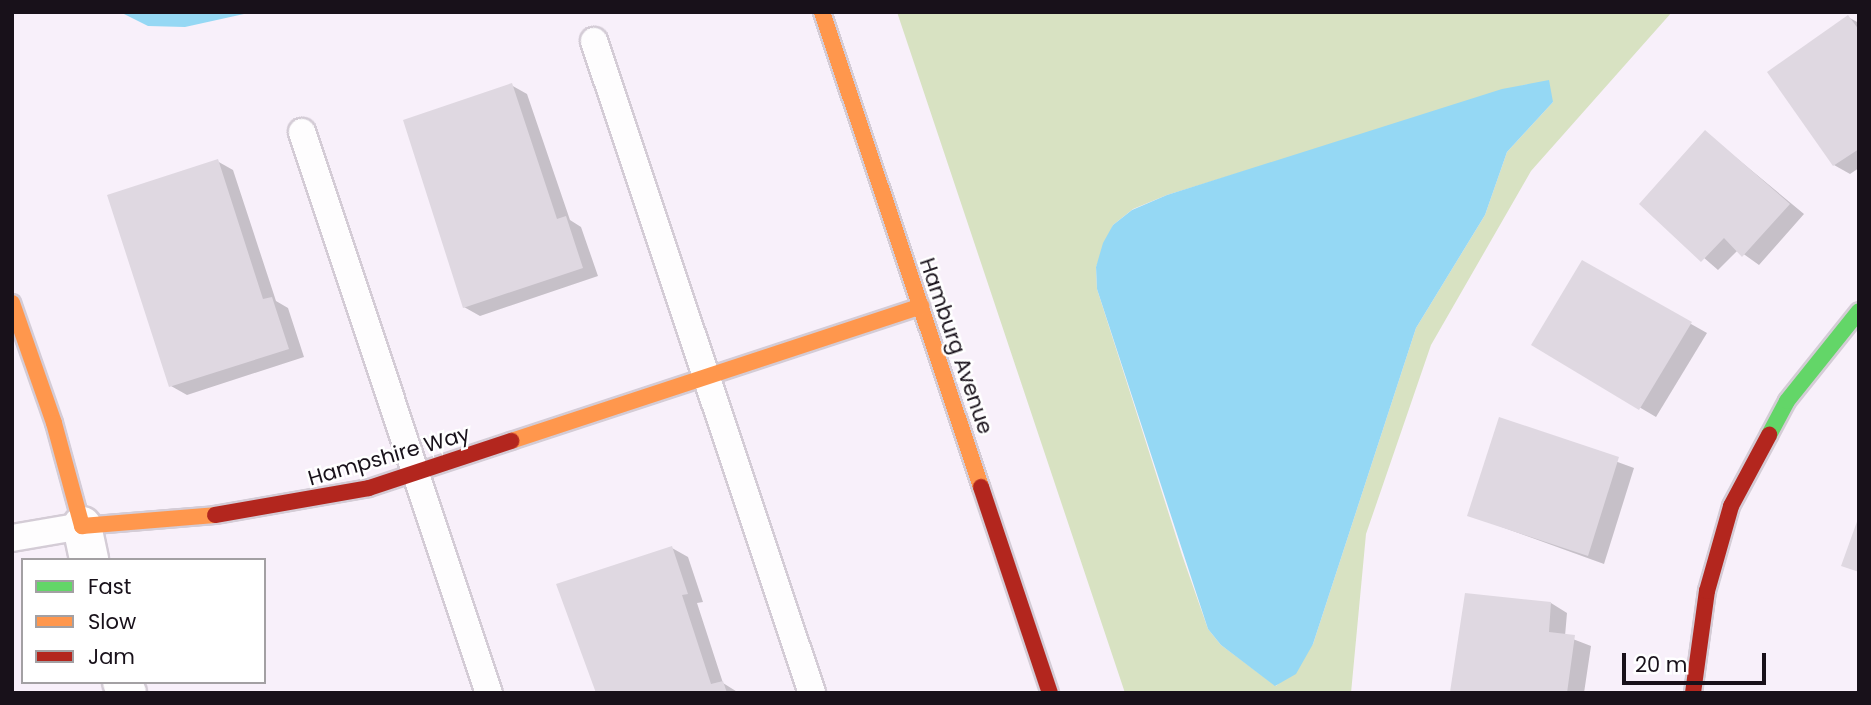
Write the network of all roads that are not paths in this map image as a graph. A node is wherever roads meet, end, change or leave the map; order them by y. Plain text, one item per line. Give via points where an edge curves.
1 (822, 12) edge
2 (594, 41) dead end
3 (302, 132) dead end
4 (12, 303) edge
5 (921, 306) junction
6 (1859, 311) edge
7 (706, 376) junction
8 (415, 473) junction
9 (12, 538) edge
10 (85, 543) edge
11 (489, 693) edge
12 (812, 693) edge
13 (1050, 693) edge
14 (1693, 693) edge

1 - 5 street, Hamburg Avenue
2 - 7 lane
3 - 8 lane
4 - 10 street via 54,423
5 - 7 street, Hampshire Way
5 - 13 street, Hamburg Avenue
6 - 14 street via 1787,401 1731,506 1707,591
7 - 8 street, Hampshire Way
7 - 12 lane
8 - 10 street, Hampshire Way via 327,499
8 - 11 lane
9 - 10 lane

